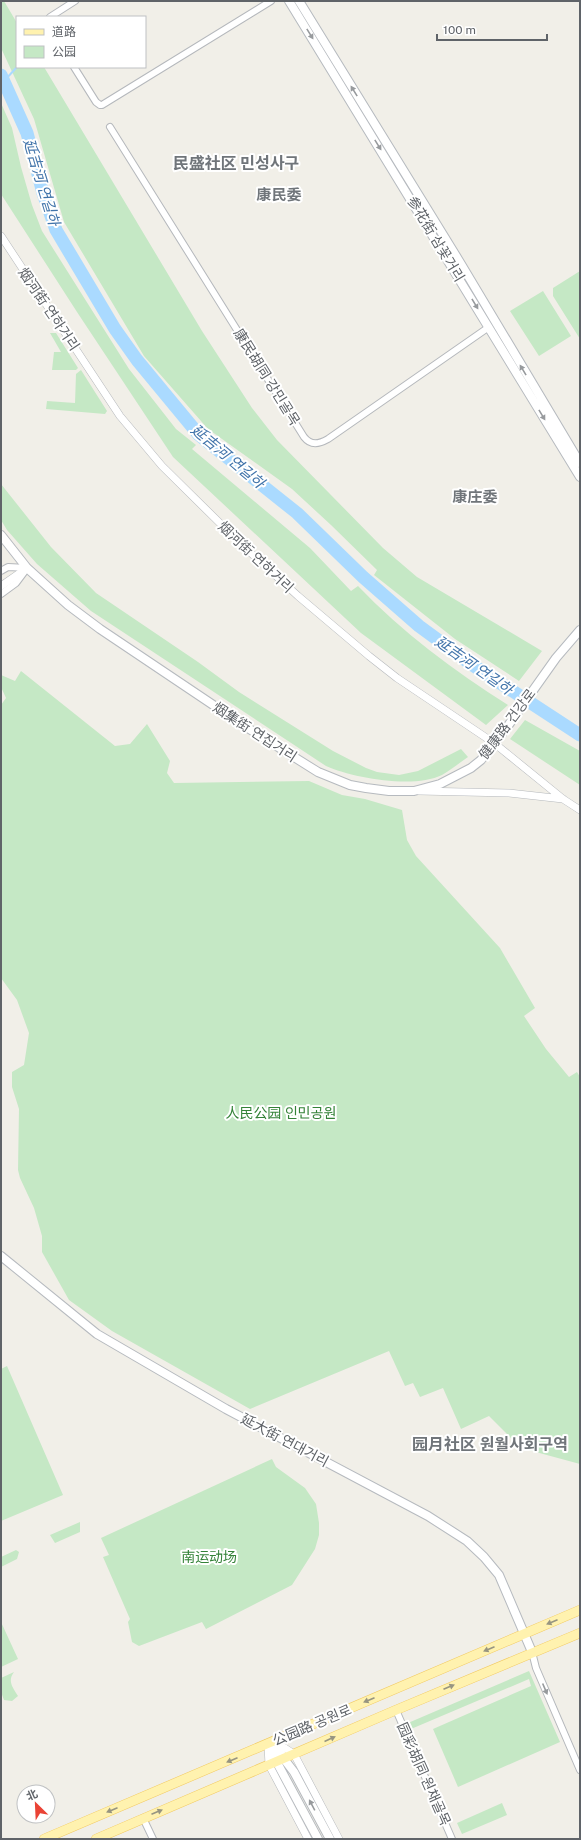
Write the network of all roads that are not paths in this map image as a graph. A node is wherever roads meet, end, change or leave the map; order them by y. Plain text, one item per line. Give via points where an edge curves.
1 (74, 1) edge
2 (271, 1) edge
3 (289, 1) edge
4 (299, 1) edge
5 (52, 16) edge
6 (75, 68) edge
7 (110, 127) dead end
8 (1, 236) edge
9 (489, 327) junction
10 (580, 463) edge
11 (580, 477) edge
12 (1, 535) edge
13 (27, 568) junction
14 (1, 571) edge
15 (1, 586) edge
16 (1, 594) edge
17 (580, 630) edge
18 (494, 743) junction
19 (414, 791) junction
20 (563, 799) junction
21 (580, 810) edge
22 (1, 1256) edge
23 (580, 1610) edge
24 (524, 1633) junction
25 (580, 1633) edge
26 (532, 1652) junction
27 (396, 1710) junction
28 (271, 1743) junction
29 (294, 1754) junction
30 (277, 1762) junction
31 (580, 1770) edge
32 (143, 1818) junction
33 (44, 1839) edge
34 (96, 1839) edge
35 (153, 1839) edge
36 (308, 1839) edge
37 (318, 1839) edge
38 (330, 1839) edge
39 (339, 1839) edge
40 (452, 1839) edge

1 - 5 street
2 - 6 street via 102,105 96,102
3 -> 9 main road, 参花街 삼꽃거리
10 -> 4 main road, 参花街 삼꽃거리
7 - 9 street, 康民胡同 강민골목 via 310,443 316,444 328,439
8 - 18 street, 烟河街 연하거리 via 120,416 162,466 240,543 342,634 397,678
9 -> 11 main road, 参花街 삼꽃거리
12 - 13 main road, 烟集街 연집거리
13 - 14 street via 8,567
13 - 15 street
13 - 16 street via 16,583
13 - 19 main road, 烟集街 연집거리 via 68,605 100,629 318,772 350,785 389,791
17 - 18 main road, 健康路 건강로 via 556,658
18 - 19 main road, 健康路 건강로 via 481,760 461,775
18 - 20 street, 烟河街 연하거리
19 - 20 street, 烟集街 연집거리 via 515,793
20 - 21 street, 烟河街 연하거리
22 - 24 main road, 延大街 연대거리 via 97,1334 226,1409 428,1516 467,1541 499,1575
23 -> 24 main road, 公园路 공원로
24 - 26 main road, 延大街 연대거리
24 -> 28 main road, 公园路 공원로
25 - 26 main road, 公园路 공원로
27 -> 26 main road, 公园路 공원로
26 -> 31 street via 536,1668
29 -> 27 main road, 公园路 공원로
27 - 40 street, 园彩胡同 원채골목
28 - 29 street
28 - 30 main road
28 -> 33 main road, 公园路 공원로
29 - 30 main road, 公园路 공원로
29 - 39 street
32 -> 30 main road, 公园路 공원로
30 - 36 street
30 - 37 main road
38 -> 30 main road via 294,1772
32 - 34 main road, 公园路 공원로
32 - 35 street

